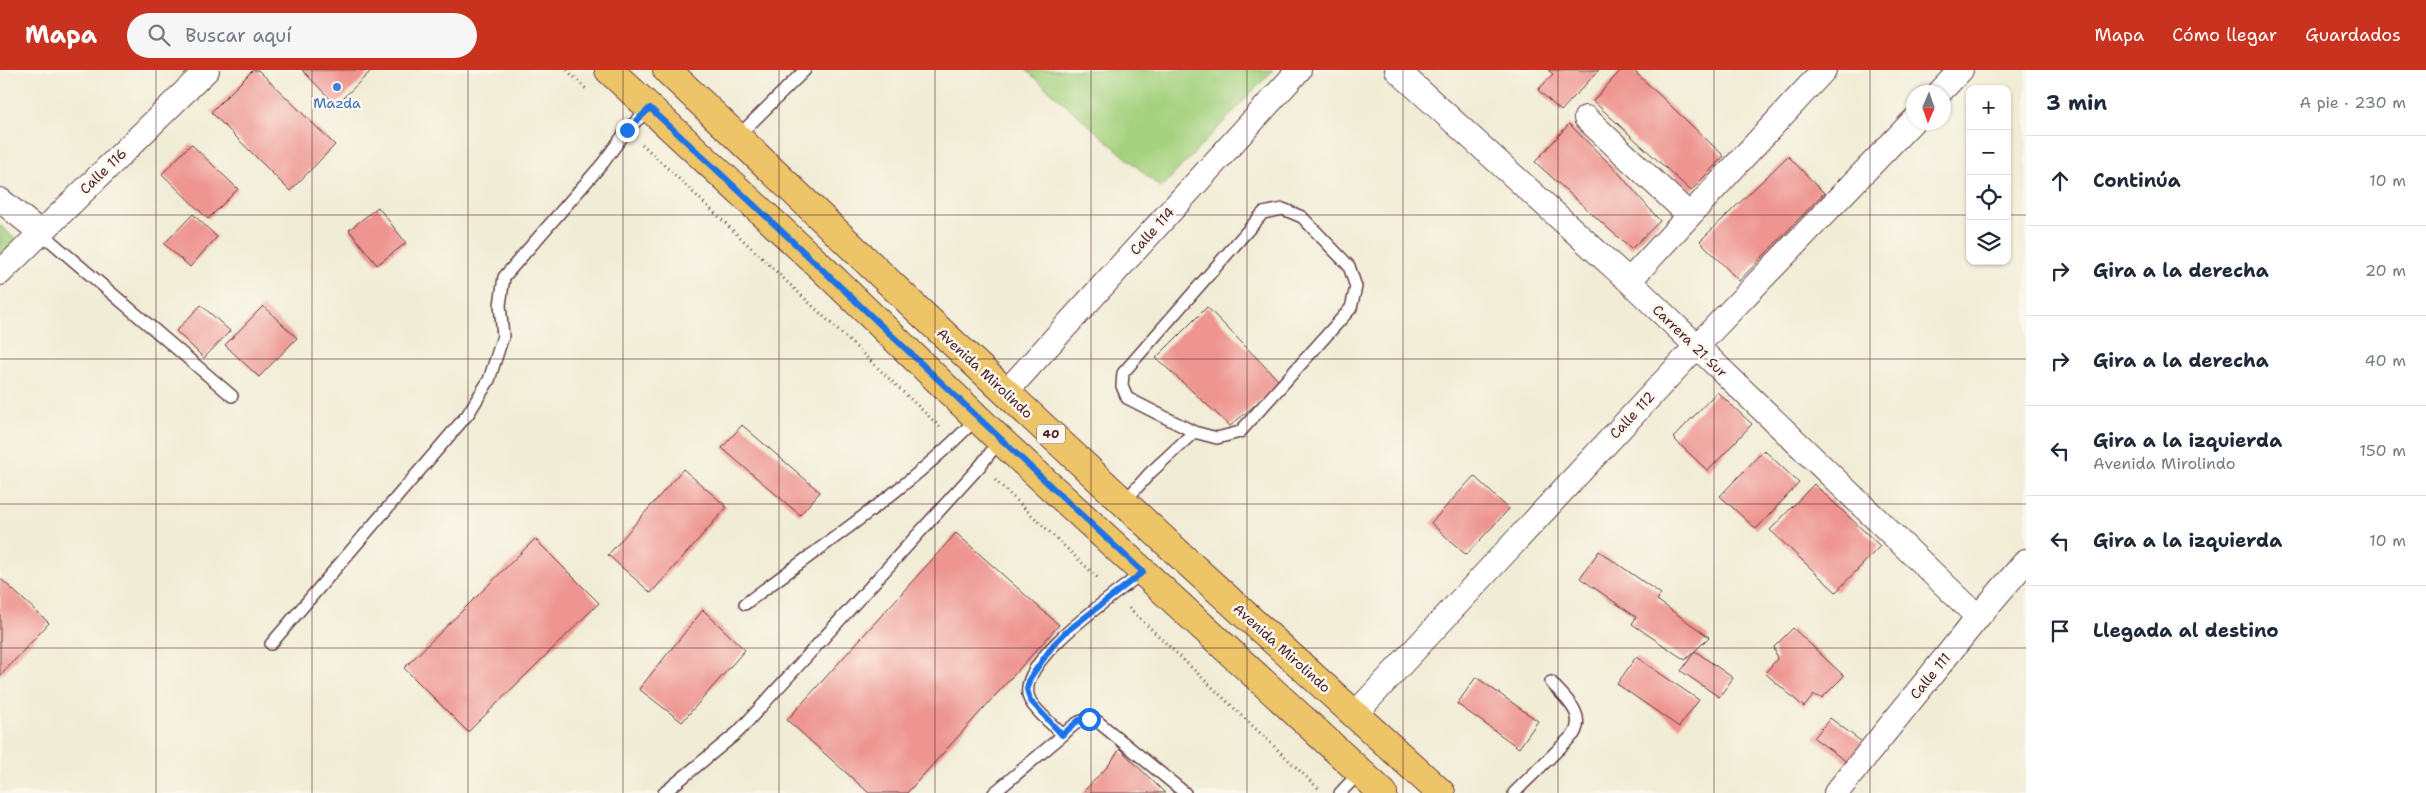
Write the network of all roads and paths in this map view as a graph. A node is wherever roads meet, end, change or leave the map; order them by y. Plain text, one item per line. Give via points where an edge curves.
1 (206, 70) edge
2 (609, 70) edge
3 (667, 70) edge
4 (805, 70) edge
5 (1299, 70) edge
6 (1397, 70) edge
7 (1824, 70) edge
8 (1961, 70) edge
9 (1947, 85) edge
10 (650, 108) junction
11 (1586, 118) dead end
12 (1906, 128) edge
13 (737, 137) junction
14 (0, 200) edge
15 (1689, 215) junction
16 (40, 232) junction
17 (0, 273) edge
18 (1629, 280) junction
19 (1696, 347) junction
20 (1006, 392) junction
21 (232, 396) dead end
22 (976, 418) junction
23 (1194, 432) junction
24 (1000, 440) junction
25 (1124, 502) junction
26 (2026, 561) edge
27 (1143, 572) junction
28 (745, 604) dead end
29 (1978, 617) junction
30 (271, 644) dead end
31 (1551, 682) dead end
32 (1355, 714) junction
33 (1062, 735) junction
34 (1361, 771) junction
35 (1185, 792) edge
36 (664, 793) edge
37 (994, 793) edge
38 (1340, 793) edge
39 (1383, 793) edge
40 (1441, 793) edge
41 (1514, 793) edge
42 (1836, 793) edge

1 - 16 street, Calle 116
2 - 10 main road
3 - 13 main road, Avenida Mirolindo / 40
4 - 13 lane
5 - 20 street, Calle 114
6 - 18 street, Carrera 21 Sur
7 - 15 street
8 - 9 street
10 - 22 main road via 857,301
10 - 30 lane via 627,130 603,163 504,277 500,305 503,336 489,380 468,414
11 - 15 street
12 - 19 street, Calle 112
13 - 20 main road, Avenida Mirolindo / 40
14 - 16 street
15 - 18 street
16 - 17 street, Calle 116
16 - 21 lane
18 - 19 street, Carrera 21 Sur
19 - 29 street, Carrera 21 Sur
19 - 32 street, Calle 112
20 - 25 main road, Avenida Mirolindo / 40
22 - 24 main road
22 - 28 lane via 920,471
23 - 23 lane via 1217,438 1240,432 1351,308 1356,286 1350,266 1302,217 1283,209 1263,213 1123,373 1122,386 1127,398
23 - 25 lane
24 - 27 main road
24 - 36 lane via 974,473 738,732
25 - 32 main road, Avenida Mirolindo / 40
26 - 29 street, Calle 111
27 - 33 lane via 1066,632 1030,678 1027,689 1030,700
27 - 34 main road
29 - 42 street, Calle 111
31 - 41 lane via 1578,715 1579,724 1574,734
32 - 40 main road, Avenida Mirolindo / 40
33 - 35 lane via 1079,720 1097,721
33 - 37 lane
34 - 38 lane
34 - 39 main road

